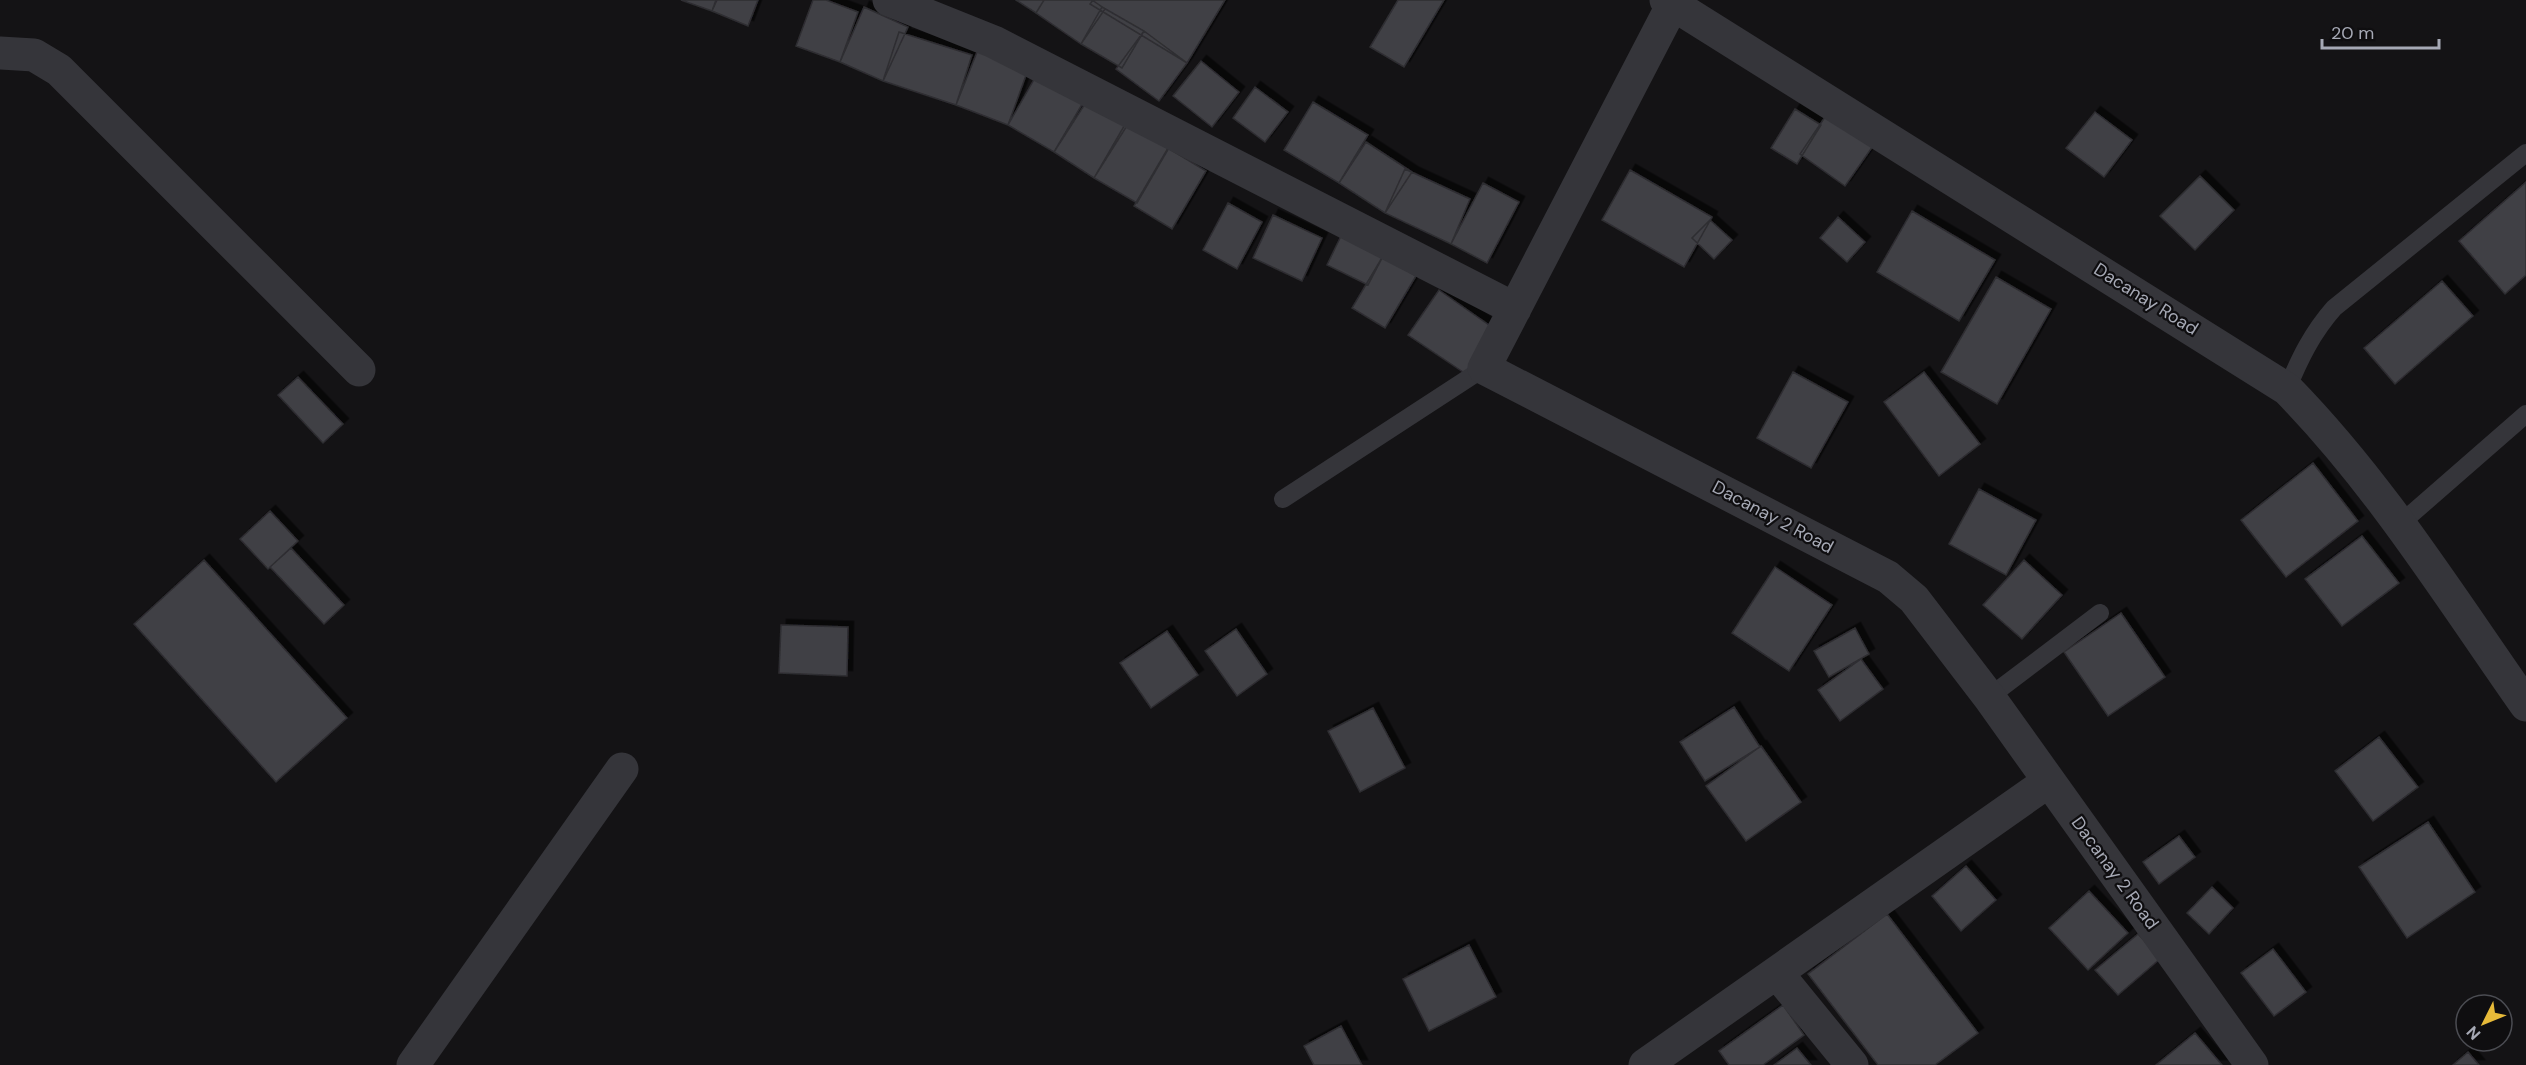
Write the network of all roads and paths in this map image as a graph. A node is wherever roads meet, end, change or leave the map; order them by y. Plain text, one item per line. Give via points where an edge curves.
1 (889, 0) edge
2 (939, 0) edge
3 (1671, 1) edge
4 (994, 42) junction
5 (0, 53) edge
6 (2526, 153) edge
7 (1515, 309) junction
8 (1484, 368) junction
9 (359, 370) dead end
10 (2287, 389) junction
11 (2526, 414) edge
12 (1283, 500) dead end
13 (2400, 524) junction
14 (2100, 613) dead end
15 (1989, 697) junction
16 (2526, 705) edge
17 (622, 769) dead end
18 (2049, 781) junction
19 (1777, 973) junction
20 (413, 1065) edge
21 (1645, 1065) edge
22 (1852, 1065) edge
23 (2252, 1065) edge

1 - 4 street
2 - 4 street
3 - 7 street
3 - 10 street, Dacanay Road
4 - 7 street
5 - 9 street via 34,55 59,70
6 - 10 lane via 2334,308 2302,351
7 - 8 street
8 - 12 lane
8 - 15 street, Dacanay 2 Road via 1888,577 1914,599
10 - 13 street, Dacanay Road via 2373,485
11 - 13 lane
13 - 16 street, Dacanay Road
14 - 15 lane
15 - 18 street, Dacanay 2 Road
17 - 20 street
18 - 19 street
18 - 23 street, Dacanay 2 Road
19 - 21 street
19 - 22 street

